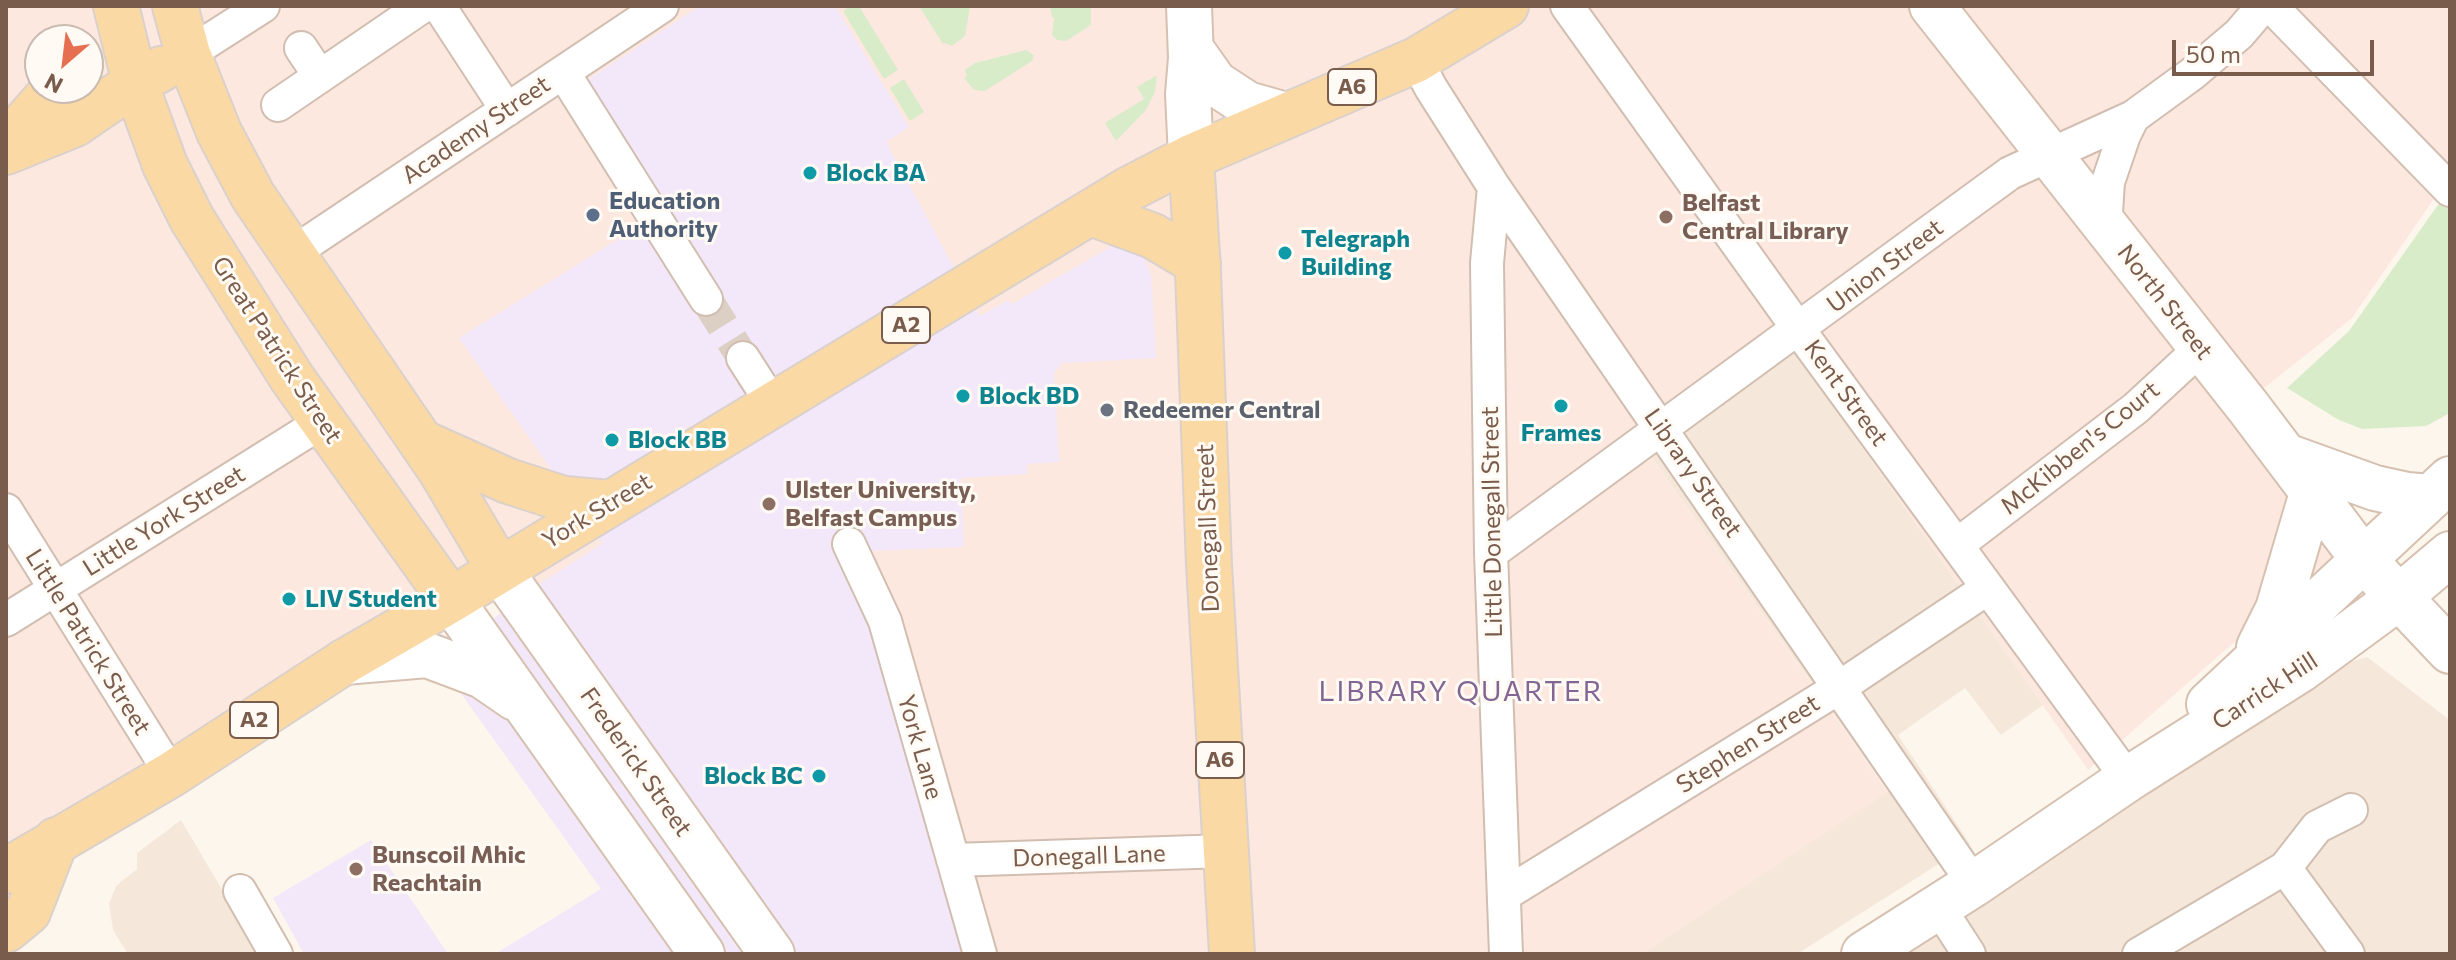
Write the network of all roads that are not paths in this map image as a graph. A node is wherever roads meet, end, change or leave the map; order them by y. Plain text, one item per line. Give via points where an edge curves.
1 (116, 6) edge
2 (175, 6) edge
3 (263, 6) edge
4 (423, 6) edge
5 (439, 6) edge
6 (662, 6) edge
7 (1189, 6) edge
8 (1506, 6) edge
9 (1567, 6) edge
10 (1932, 6) edge
11 (2263, 6) edge
12 (2271, 6) edge
13 (301, 48) dead end
14 (1191, 49) junction
15 (188, 54) junction
16 (1416, 60) junction
17 (563, 72) junction
18 (319, 75) junction
19 (135, 83) junction
20 (41, 104) edge
21 (278, 105) dead end
22 (507, 110) junction
23 (1286, 115) junction
24 (2133, 117) junction
25 (6, 144) edge
26 (6, 152) edge
27 (2048, 155) junction
28 (1191, 157) junction
29 (1494, 187) junction
30 (2450, 190) edge
31 (1091, 213) junction
32 (192, 219) junction
33 (2105, 227) junction
34 (291, 254) junction
35 (1198, 263) junction
36 (706, 299) tunnel mouth
37 (1799, 330) junction
38 (2201, 348) junction
39 (743, 358) tunnel mouth
40 (773, 405) junction
41 (322, 422) junction
42 (1663, 429) junction
43 (421, 442) junction
44 (2286, 456) junction
45 (2441, 488) edge
46 (2312, 493) junction
47 (611, 503) junction
48 (6, 510) edge
49 (849, 544) dead end
50 (1957, 545) junction
51 (1491, 553) junction
52 (2450, 554) edge
53 (2363, 559) junction
54 (499, 569) junction
55 (1988, 588) junction
56 (55, 590) junction
57 (2398, 598) junction
58 (451, 600) junction
59 (6, 620) edge
60 (2450, 651) edge
61 (344, 662) junction
62 (2251, 664) junction
63 (1840, 687) junction
64 (527, 707) junction
65 (171, 774) junction
66 (2128, 779) junction
67 (2351, 810) dead end
68 (56, 840) junction
69 (1226, 851) junction
70 (953, 860) junction
71 (2285, 868) junction
72 (6, 871) edge
73 (240, 891) dead end
74 (1504, 895) junction
75 (1956, 895) junction
76 (6, 930) edge
77 (276, 954) edge
78 (702, 954) edge
79 (772, 954) edge
80 (980, 954) edge
81 (1232, 954) edge
82 (1506, 954) edge
83 (1864, 954) edge
84 (1969, 954) edge
85 (2139, 954) edge
86 (2348, 954) edge

1 - 19 main road, Great Patrick Street
2 - 15 main road
3 - 15 street
4 - 18 street
5 - 22 street
6 - 17 street, Academy Street
7 - 14 main road, Donegall Street
8 - 16 main road, A6
9 - 37 street, Kent Street
10 - 27 main road, North Street
11 - 24 street, Union Street via 2227,44
12 - 30 street
13 - 18 street
14 - 23 main road via 1215,83 1247,104
14 - 28 main road, Donegall Street
15 - 19 main road
15 - 32 main road via 170,114 184,158
15 - 34 main road via 219,132
16 - 23 main road, A6
16 - 29 street, Library Street
17 - 22 street, Academy Street
17 - 36 street
18 - 21 street
19 - 26 main road via 75,124
19 - 32 main road, Great Patrick Street via 165,165
20 - 25 main road
22 - 34 street, Academy Street
23 - 28 main road, A6
24 - 27 street, Union Street
24 - 33 street via 2108,182
27 - 33 main road, North Street
27 - 37 street, Union Street via 2010,173
28 - 31 main road, York Street / A2
28 - 35 main road, Donegall Street / A6
29 - 42 street, Library Street
29 - 51 street, Little Donegall Street via 1487,263
31 - 35 main road via 1153,236
31 - 40 main road, York Street / A2
32 - 41 main road, Great Patrick Street
33 - 38 main road, North Street
34 - 43 main road
35 - 69 main road, Donegall Street / A6
37 - 42 street, Union Street
37 - 50 street, Kent Street
38 - 44 main road, North Street
38 - 50 street, McKibben's Court via 2136,408
39 - 40 street
40 - 47 main road, York Street / A2
41 - 56 street, Little York Street
41 - 58 main road, Great Patrick Street
42 - 51 street, Union Street
42 - 63 street, Library Street
43 - 47 main road via 508,481 564,499
43 - 54 main road
44 - 45 main road via 2407,495
44 - 46 main road, North Street
45 - 53 main road, Carrick Hill
46 - 53 main road, North Street
46 - 62 main road via 2278,609
47 - 54 main road, York Street / A2
48 - 56 street, Little Patrick Street
49 - 70 street, York Lane via 885,621
50 - 55 street, Kent Street
51 - 74 street, Little Donegall Street
52 - 57 main road, Carrick Hill
53 - 57 main road, North Street
53 - 62 main road, Carrick Hill
54 - 58 main road, York Street / A2
54 - 79 main road, Frederick Street
55 - 63 street, Stephen Street
55 - 66 street, Kent Street
56 - 59 street, Little York Street
56 - 65 street, Little Patrick Street
57 - 60 main road, North Street
57 - 66 main road, Carrick Hill via 2300,670
58 - 61 main road, York Street / A2
58 - 64 main road
61 - 64 main road via 427,655 483,676
61 - 65 main road, York Street / A2
62 - 66 main road, Carrick Hill
63 - 74 street, Stephen Street
63 - 75 street, Library Street
64 - 78 main road
65 - 68 main road, York Street / A2
66 - 75 main road, Carrick Hill
67 - 71 street via 2317,827
68 - 72 main road, York Street / A2
68 - 76 main road via 28,912
69 - 70 street, Donegall Lane
69 - 81 main road, Donegall Street / A6
70 - 80 street, York Lane
71 - 85 street
71 - 86 street
73 - 77 street
74 - 82 street, Little Donegall Street
75 - 83 main road, Carrick Hill
75 - 84 street, Library Street

